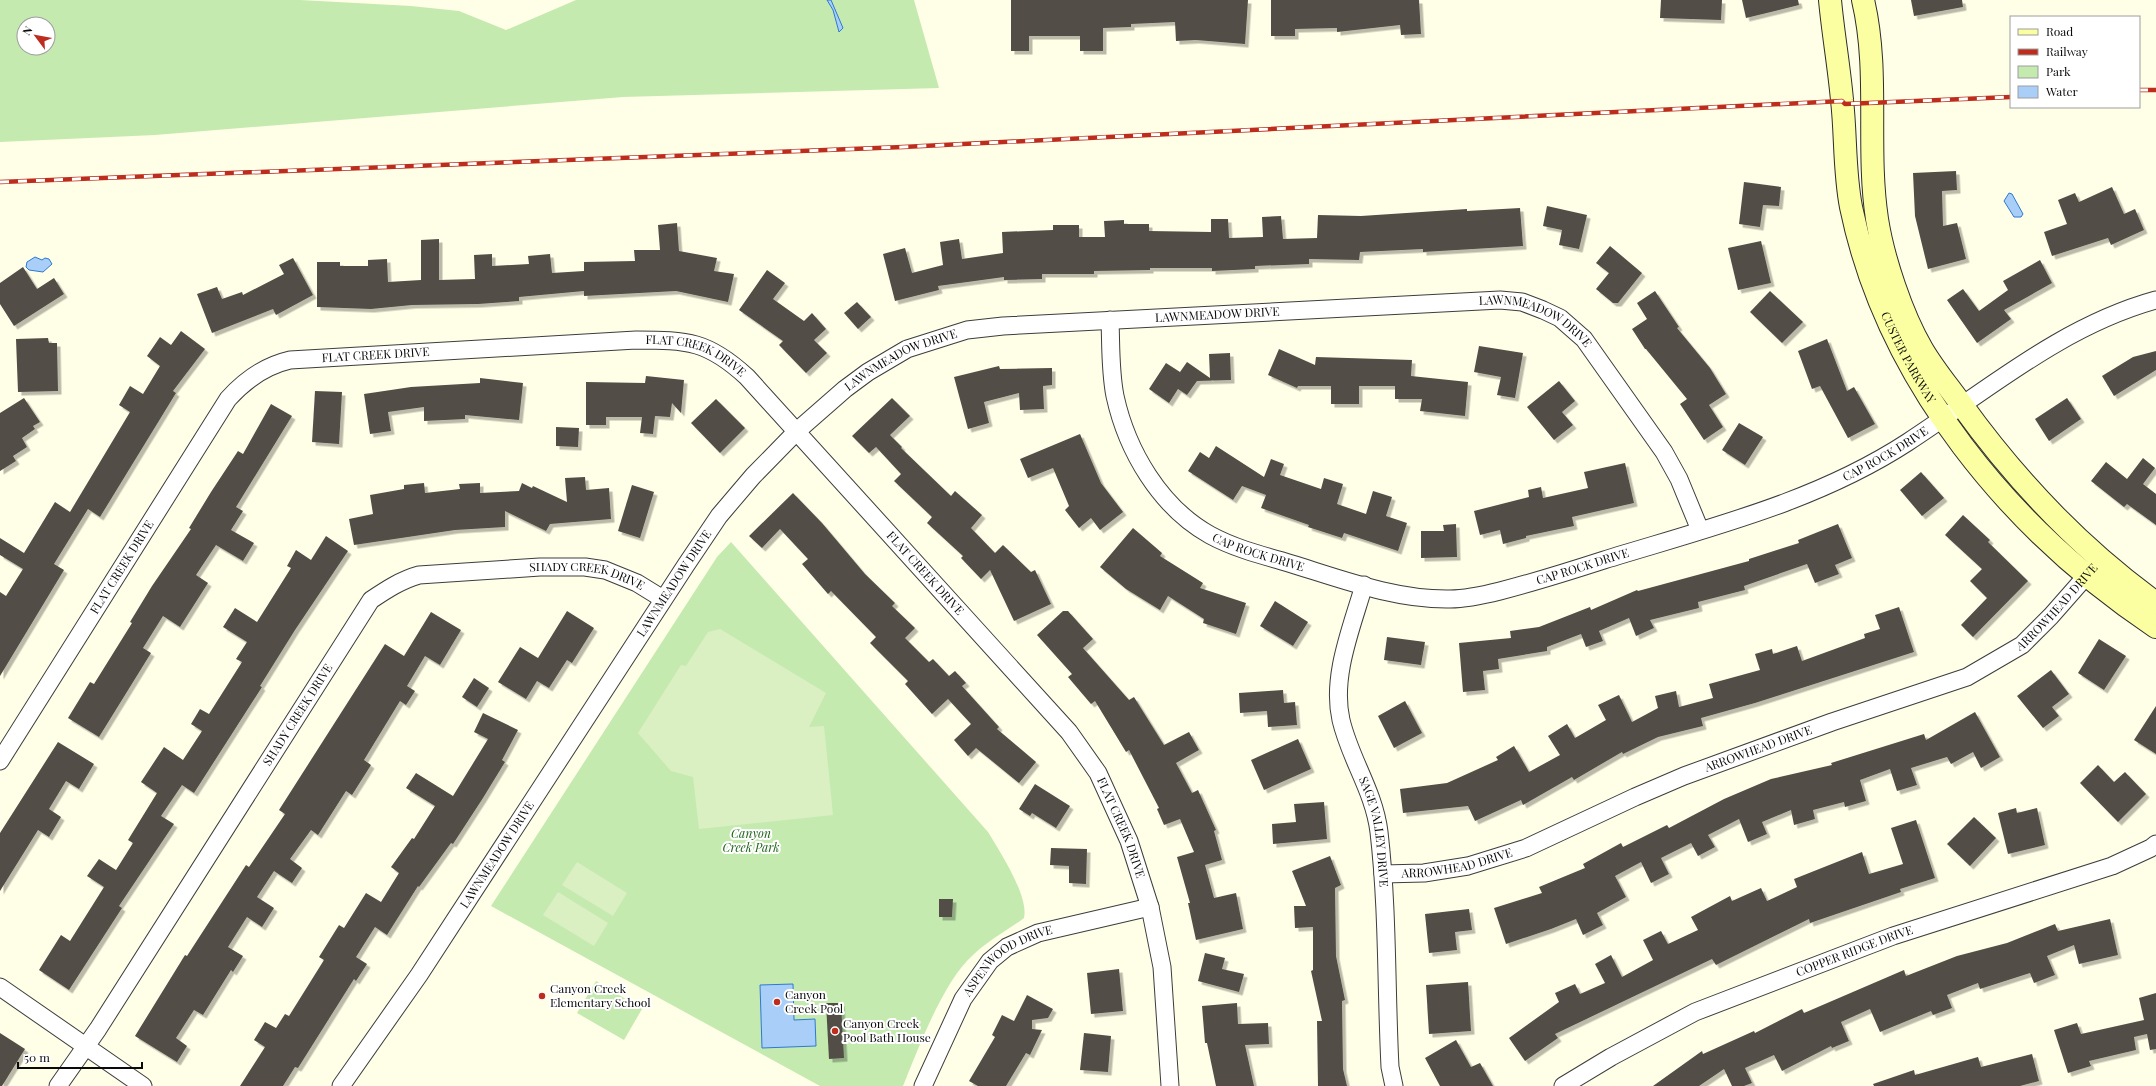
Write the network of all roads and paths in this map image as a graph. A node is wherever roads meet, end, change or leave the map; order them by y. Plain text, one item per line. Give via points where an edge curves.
1 (1830, 0) edge
2 (1864, 0) edge
3 (2156, 300) edge
4 (1110, 320) junction
5 (1962, 405) junction
6 (1943, 417) junction
7 (797, 431) junction
8 (1700, 530) junction
9 (2093, 567) junction
10 (1364, 585) junction
11 (663, 599) junction
12 (2156, 603) edge
13 (2156, 627) edge
14 (0, 761) edge
15 (2156, 844) edge
16 (1383, 874) junction
17 (1150, 907) junction
18 (0, 987) edge
19 (85, 1046) junction
20 (58, 1086) edge
21 (143, 1086) edge
22 (341, 1086) edge
23 (923, 1086) edge
24 (1170, 1086) edge
25 (1394, 1086) edge
26 (1563, 1086) edge

1 - 6 street, CUSTER PARKWAY via 1842,101 1846,166 1851,206 1860,244 1886,316 1910,364
2 - 5 street, CUSTER PARKWAY via 1870,35 1874,104 1871,167 1877,220 1886,258 1907,318 1921,348
3 - 5 street, CAP ROCK DRIVE via 2109,315 2079,330 2016,368
4 - 7 street, LAWNMEADOW DRIVE via 967,330 907,349 851,384
4 - 8 street, LAWNMEADOW DRIVE via 1500,300 1534,306 1560,318 1584,339 1664,452 1679,479
4 - 10 street, CAP ROCK DRIVE via 1113,383 1123,423 1145,471 1165,498 1182,515 1209,535 1245,551
5 - 6 street, CAP ROCK DRIVE
5 - 9 street, CUSTER PARKWAY
6 - 8 street, CAP ROCK DRIVE via 1874,463 1808,495
6 - 9 street, CUSTER PARKWAY via 2008,502 2048,542
7 - 11 street, LAWNMEADOW DRIVE via 719,516
7 - 14 street, FLAT CREEK DRIVE via 737,368 712,350 687,341 598,342 290,360 278,363 254,374 228,399
7 - 17 street, FLAT CREEK DRIVE via 1069,732 1098,773 1129,841
8 - 10 street, CAP ROCK DRIVE via 1530,583 1455,600 1396,594
9 - 12 street, CUSTER PARKWAY
9 - 13 street, CUSTER PARKWAY via 2115,599
9 - 16 street, ARROWHEAD DRIVE via 2022,645 1967,677 1832,722 1684,776 1526,848 1468,866 1424,873
10 - 16 street, SAGE VALLEY DRIVE via 1341,668 1339,693 1341,720 1368,786 1377,823
11 - 19 street, SHADY CREEK DRIVE via 637,583 605,570 585,567 540,567 419,576 409,578 371,600
11 - 22 street, LAWNMEADOW DRIVE via 424,969
15 - 26 street, COPPER RIDGE DRIVE via 2112,866 1893,936 1695,1012
16 - 25 street, SAGE VALLEY DRIVE via 1390,1067
17 - 23 street, ASPENWOOD DRIVE via 1038,933 1007,947 990,961 963,998
17 - 24 street, FLAT CREEK DRIVE via 1162,967
18 - 19 street
19 - 20 street, SHADY CREEK DRIVE
19 - 21 street

